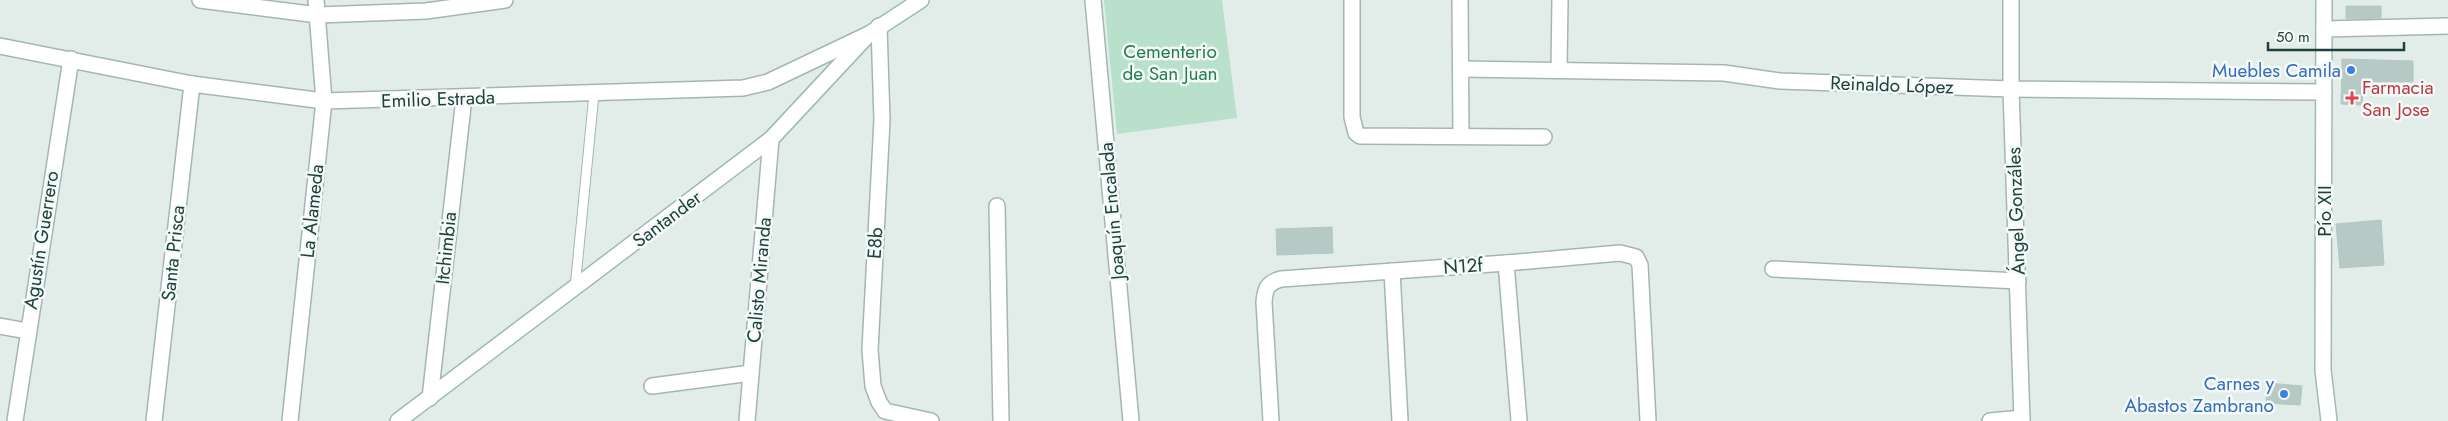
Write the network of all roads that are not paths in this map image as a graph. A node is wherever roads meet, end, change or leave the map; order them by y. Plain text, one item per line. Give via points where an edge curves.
1 (200, 0) edge
2 (504, 0) edge
3 (920, 0) edge
4 (1093, 0) edge
5 (1352, 0) edge
6 (1460, 0) edge
7 (1560, 0) edge
8 (2011, 0) edge
9 (2324, 0) edge
10 (317, 8) edge
11 (2448, 26) edge
12 (2324, 29) junction
13 (874, 30) junction
14 (0, 46) edge
15 (70, 59) junction
16 (1461, 69) junction
17 (1559, 69) junction
18 (192, 84) junction
19 (2012, 89) junction
20 (2324, 92) junction
21 (594, 94) junction
22 (464, 98) junction
23 (324, 102) junction
24 (1461, 136) junction
25 (1544, 137) dead end
26 (772, 139) junction
27 (997, 206) dead end
28 (1506, 263) junction
29 (1773, 270) dead end
30 (1392, 271) junction
31 (2018, 281) junction
32 (575, 288) junction
33 (0, 326) edge
34 (27, 331) junction
35 (751, 373) junction
36 (652, 386) dead end
37 (430, 398) junction
38 (2022, 420) edge
39 (14, 421) edge
40 (154, 421) edge
41 (290, 421) edge
42 (398, 421) edge
43 (747, 421) edge
44 (931, 421) edge
45 (1001, 421) edge
46 (1131, 421) edge
47 (1271, 421) edge
48 (1400, 421) edge
49 (1519, 421) edge
50 (1648, 421) edge
51 (1990, 421) edge
52 (2329, 421) edge

1 - 10 street
2 - 10 street via 426,11
3 - 13 street, Santander
4 - 46 street, Joaquín Encalada
5 - 24 street via 1352,116 1356,133 1367,138
6 - 16 street
7 - 17 street
8 - 19 street, Ángel Gonzáles
9 - 12 street, Pío XII
10 - 23 street, La Alameda
11 - 12 street
12 - 20 street, Pío XII
13 - 21 street, Emilio Estrada via 768,82 743,88
13 - 26 street, Santander
13 - 44 street, E8b via 882,120 870,318 870,372 875,394 885,410
14 - 15 street, Emilio Estrada
15 - 18 street, Emilio Estrada
15 - 34 street, Agustín Guerrero
16 - 17 street, Reinaldo López
16 - 24 street
17 - 19 street, Reinaldo López via 1724,73 1780,81
18 - 23 street, Emilio Estrada
18 - 40 street, Santa Prisca
19 - 20 street, Reinaldo López
19 - 31 street, Ángel Gonzáles
20 - 52 street, Pío XII via 2323,370
21 - 22 street, Emilio Estrada
21 - 32 lane
22 - 23 street, Emilio Estrada
22 - 37 street, Itchimbia
23 - 41 street, La Alameda
24 - 25 street
26 - 32 street, Santander
26 - 35 street, Calisto Miranda
27 - 45 street
28 - 30 street, N12f
28 - 49 street
28 - 50 street, N12f via 1620,253 1636,257 1640,265
29 - 31 street
30 - 47 street, N12f via 1281,279 1268,285 1265,291
30 - 48 street
31 - 38 street, Ángel Gonzáles
32 - 37 street, Santander
33 - 34 street
34 - 39 street, Agustín Guerrero
35 - 36 street
35 - 43 street, Calisto Miranda
37 - 42 street, Santander
38 - 51 street

